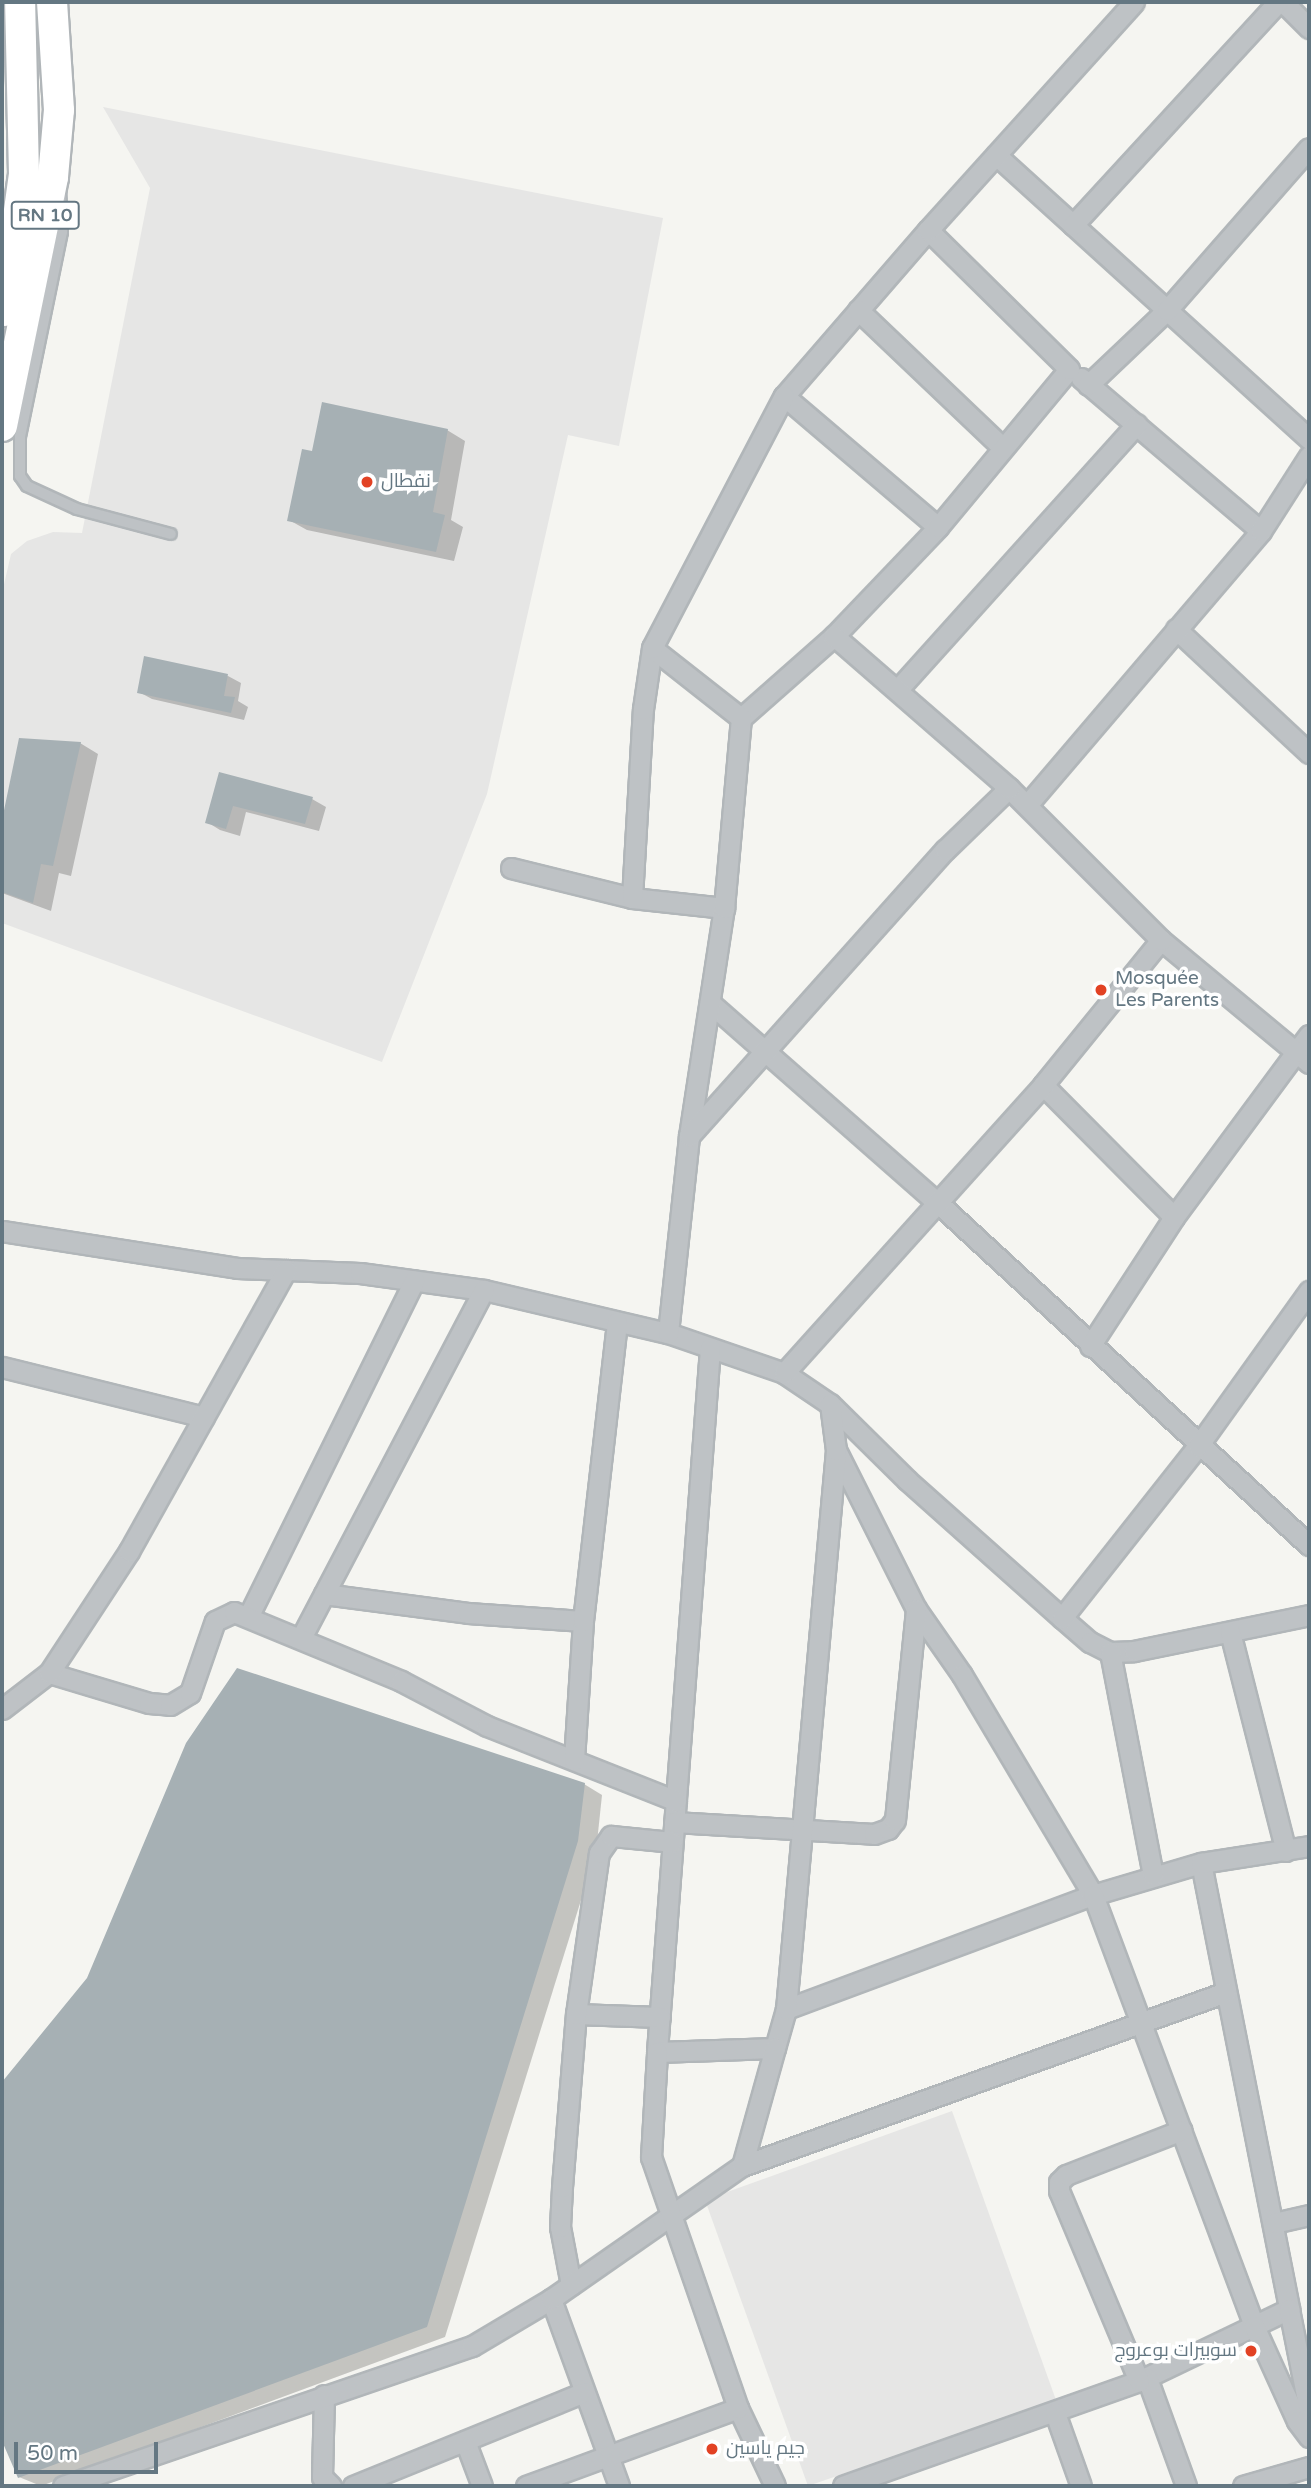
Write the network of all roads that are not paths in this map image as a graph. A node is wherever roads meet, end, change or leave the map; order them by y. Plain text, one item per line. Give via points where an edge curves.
1 (20, 2) edge
2 (52, 2) edge
3 (1134, 2) edge
4 (1281, 2) edge
5 (1309, 28) edge
6 (1309, 148) edge
7 (996, 155) junction
8 (38, 175) junction
9 (12, 203) edge
10 (1073, 225) junction
11 (928, 230) junction
12 (858, 310) junction
13 (1167, 310) junction
14 (2, 324) edge
15 (1069, 369) junction
16 (1088, 385) junction
17 (784, 396) junction
18 (1137, 424) junction
19 (2, 426) edge
20 (1309, 439) edge
21 (1003, 448) junction
22 (1309, 456) edge
23 (938, 527) junction
24 (1261, 531) junction
25 (171, 534) dead end
26 (1177, 629) junction
27 (834, 636) junction
28 (652, 648) junction
29 (899, 688) junction
30 (741, 718) junction
31 (1309, 753) edge
32 (1009, 788) junction
33 (1027, 805) junction
34 (511, 868) dead end
35 (632, 898) junction
36 (724, 908) junction
37 (1161, 940) junction
38 (710, 1003) junction
39 (1309, 1035) edge
40 (765, 1054) junction
41 (1303, 1058) edge
42 (1043, 1085) junction
43 (689, 1136) junction
44 (937, 1203) junction
45 (1174, 1217) junction
46 (2, 1231) edge
47 (286, 1270) junction
48 (414, 1281) junction
49 (485, 1290) junction
50 (1309, 1291) edge
51 (617, 1322) junction
52 (668, 1333) junction
53 (1090, 1346) junction
54 (709, 1348) junction
55 (2, 1367) edge
56 (784, 1373) junction
57 (830, 1404) junction
58 (204, 1417) junction
59 (1198, 1446) junction
60 (836, 1450) junction
61 (1309, 1545) edge
62 (324, 1594) junction
63 (916, 1608) junction
64 (249, 1615) junction
65 (1309, 1615) edge
66 (1062, 1618) junction
67 (583, 1621) junction
68 (1230, 1632) junction
69 (302, 1636) junction
70 (1110, 1652) junction
71 (49, 1673) junction
72 (2, 1709) edge
73 (574, 1760) junction
74 (676, 1801) junction
75 (674, 1822) junction
76 (802, 1830) junction
77 (672, 1842) junction
78 (1309, 1846) edge
79 (1286, 1851) junction
80 (1201, 1863) junction
81 (1153, 1875) junction
82 (1093, 1895) junction
83 (1226, 1992) junction
84 (786, 2009) junction
85 (576, 2014) junction
86 (660, 2017) junction
87 (1142, 2021) junction
88 (775, 2048) junction
89 (657, 2052) junction
90 (1182, 2130) junction
91 (742, 2166) junction
92 (670, 2212) junction
93 (1309, 2215) edge
94 (1275, 2223) junction
95 (570, 2285) junction
96 (551, 2299) junction
97 (1289, 2309) junction
98 (1254, 2326) junction
99 (1304, 2359) edge
100 (1273, 2370) junction
101 (1143, 2379) junction
102 (584, 2392) junction
103 (324, 2395) junction
104 (738, 2408) junction
105 (1309, 2410) edge
106 (1055, 2413) junction
107 (1309, 2437) edge
108 (465, 2441) junction
109 (608, 2457) junction
110 (1309, 2467) edge
111 (880, 2480) edge
112 (63, 2486) edge
113 (331, 2486) edge
114 (353, 2486) edge
115 (482, 2486) edge
116 (526, 2486) edge
117 (618, 2486) edge
118 (775, 2486) edge
119 (843, 2486) edge
120 (1082, 2486) edge
121 (1186, 2486) edge
122 (1243, 2486) edge

1 - 8 main road, RN 10
2 - 8 main road, RN 10 via 59,110
3 - 7 street
4 - 5 street
4 - 10 street
6 - 13 street
7 - 10 street
7 - 11 street
8 - 9 main road, RN 10
8 - 19 main road, RN 10
8 - 25 lane via 63,201 62,232 20,437 20,476 27,486 77,509
9 - 14 main road, RN 10
10 - 13 street
11 - 12 street
11 - 15 street
12 - 17 street
12 - 21 street
13 - 16 street
13 - 20 street
15 - 16 street
15 - 21 street
16 - 18 street
17 - 23 street
17 - 28 street
18 - 24 street
18 - 29 street
21 - 23 street
22 - 24 street
23 - 27 street
24 - 26 street
26 - 31 street
26 - 33 street
27 - 29 street
27 - 30 street
28 - 30 street
28 - 35 street via 643,709
29 - 32 street
30 - 36 street
32 - 33 street
32 - 40 street via 945,850
33 - 37 street
34 - 35 street
35 - 36 street
36 - 38 street
37 - 41 street
37 - 42 street
38 - 40 street
38 - 43 street
39 - 41 street
40 - 43 street
40 - 44 street
41 - 45 street
42 - 44 street
42 - 45 street
43 - 52 street
44 - 53 street
44 - 56 street
45 - 53 street
46 - 47 street via 164,1259
47 - 48 street
47 - 58 street
48 - 49 street
48 - 64 street
49 - 51 street
49 - 62 street
50 - 59 street
51 - 52 street
51 - 67 street
52 - 54 street
53 - 59 street
54 - 56 street
54 - 74 street
55 - 58 street
56 - 57 street
57 - 60 street
57 - 66 street via 907,1480
58 - 71 street via 129,1551
59 - 61 street
59 - 66 street
60 - 63 street
60 - 76 street
62 - 67 street via 468,1613
62 - 69 street
63 - 76 street via 895,1820 874,1834
63 - 82 street via 976,1698
64 - 69 street
64 - 71 street via 234,1612 215,1621 190,1693 170,1705
65 - 68 street
66 - 70 street
67 - 73 street
68 - 70 street
68 - 79 street
69 - 73 street via 487,1726
70 - 81 street
71 - 72 street
73 - 74 street
74 - 75 street
75 - 76 street
75 - 77 street
76 - 84 street
77 - 85 street via 611,1836 604,1840
77 - 86 street
78 - 79 street
79 - 80 street
80 - 81 street
80 - 83 street
81 - 82 street
82 - 84 street
82 - 87 street
83 - 87 street
83 - 94 street
84 - 88 street
85 - 86 street
85 - 95 street via 560,2227
86 - 89 street
87 - 90 street
87 - 91 street
88 - 89 street
88 - 91 street
89 - 92 street via 651,2157
90 - 98 street
90 - 101 street via 1066,2175 1059,2182 1059,2192
91 - 92 street
92 - 95 street
92 - 104 street
93 - 94 street
94 - 97 street
95 - 96 street
96 - 102 street
96 - 103 street via 472,2346
97 - 98 street
97 - 99 street
98 - 100 street
98 - 101 street
99 - 100 street
99 - 105 street
100 - 107 street
101 - 106 street
101 - 121 street
102 - 108 street
102 - 109 street
103 - 112 street
103 - 113 street via 322,2477
104 - 109 street
104 - 118 street
106 - 111 street
106 - 120 street
108 - 114 street
108 - 115 street
109 - 116 street
109 - 117 street
110 - 122 street
111 - 119 street

